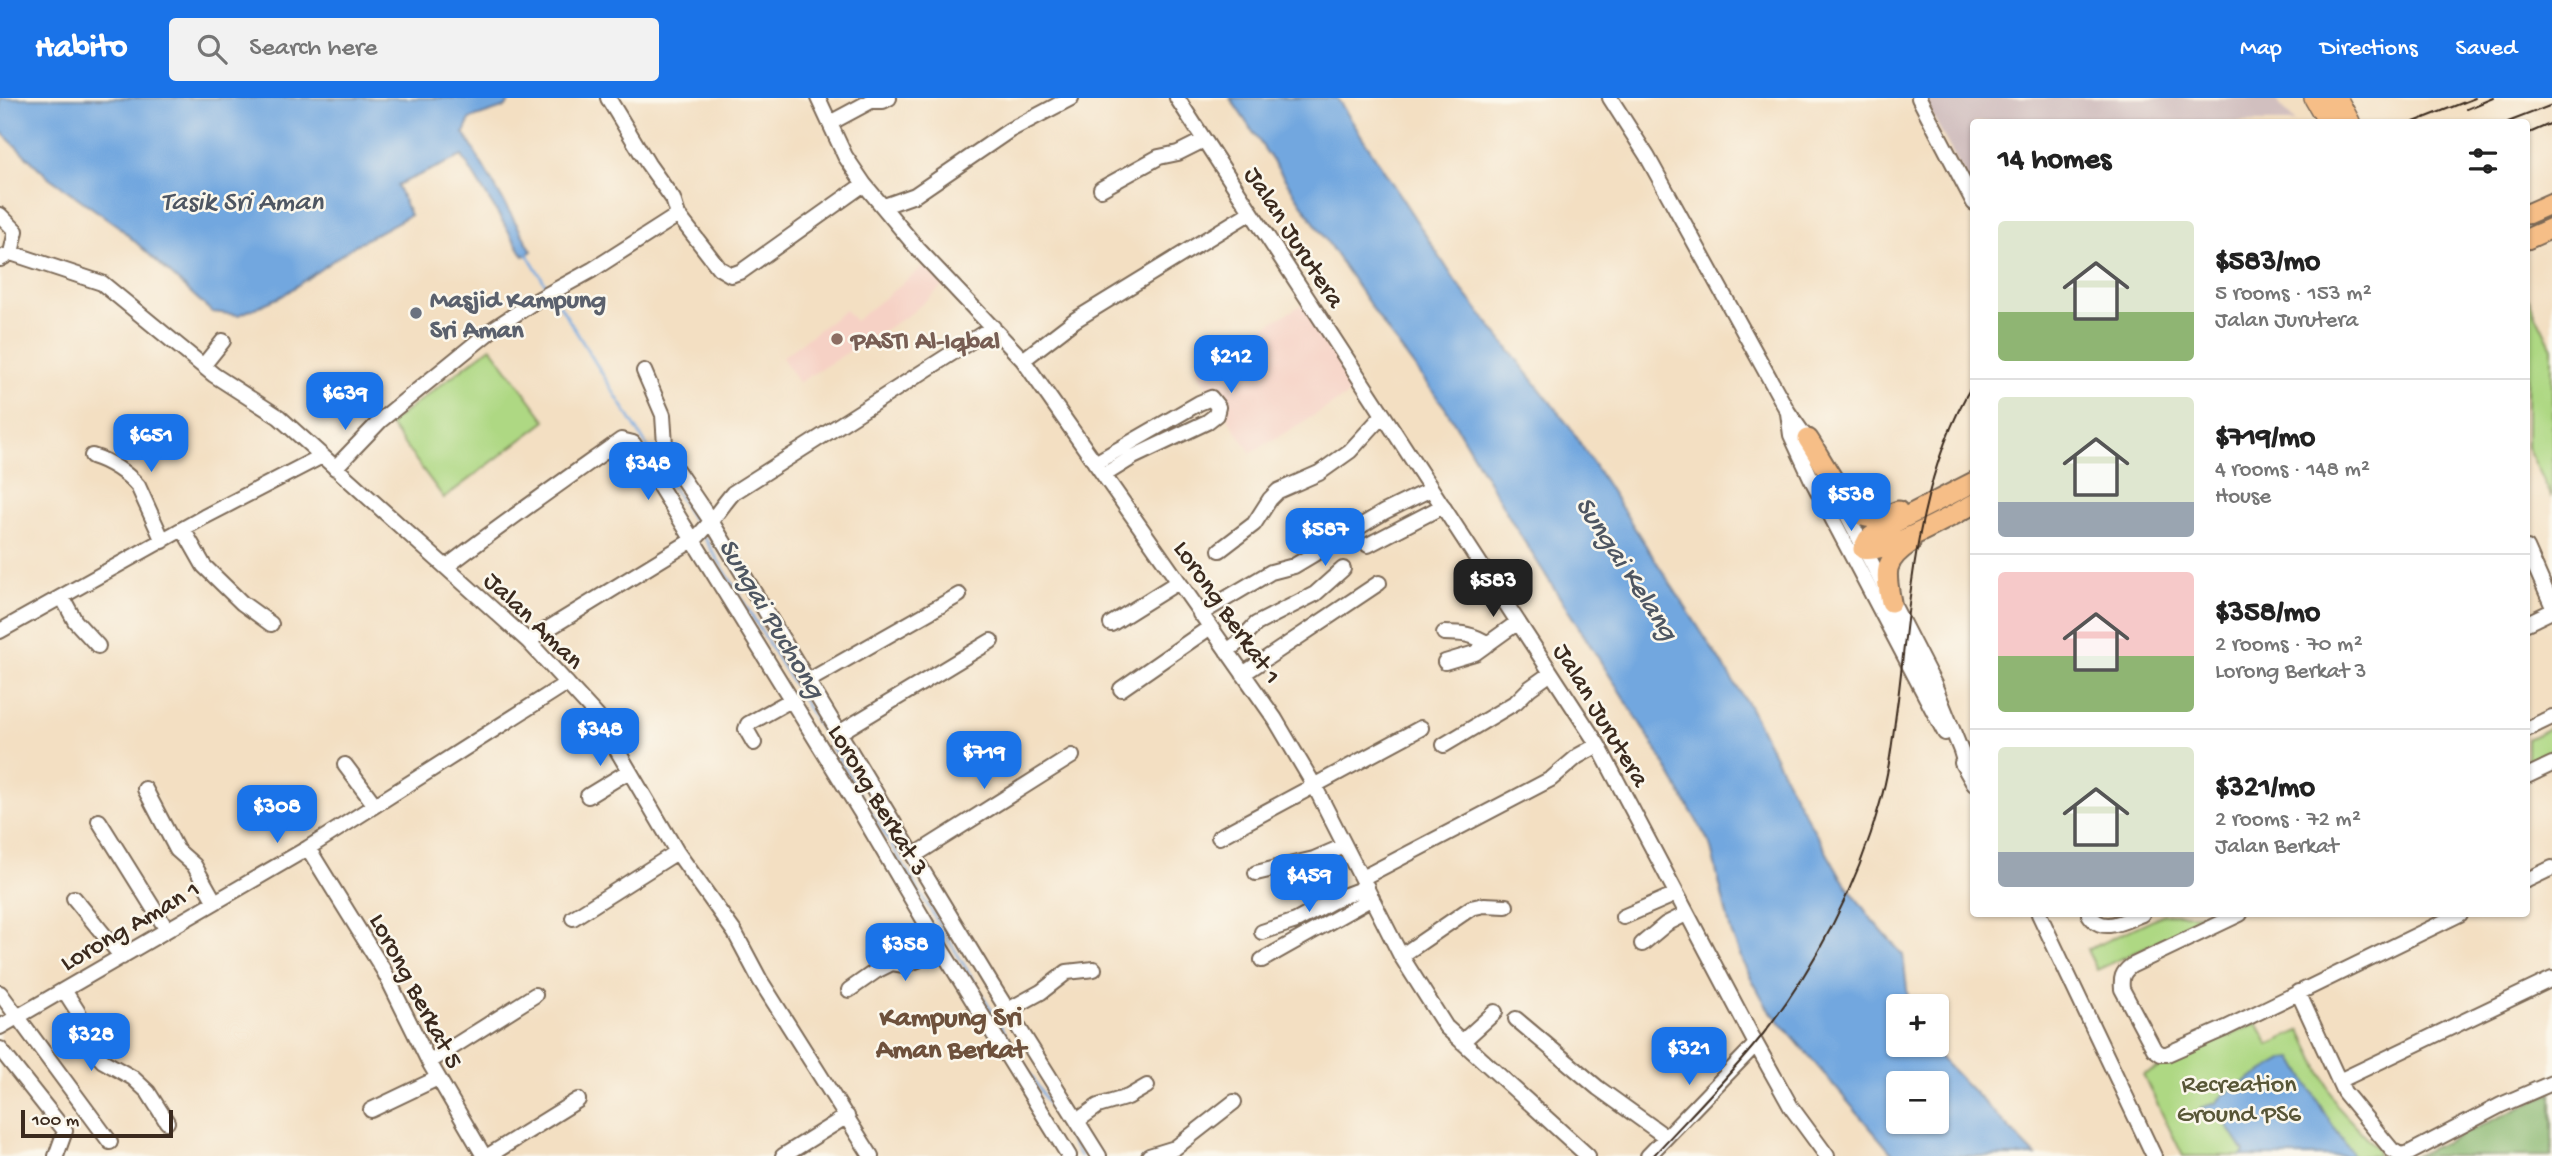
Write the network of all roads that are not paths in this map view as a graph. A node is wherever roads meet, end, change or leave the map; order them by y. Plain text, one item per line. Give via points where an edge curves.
1 (608, 98) edge
2 (818, 98) edge
3 (889, 98) edge
4 (1071, 98) edge
5 (1177, 98) edge
6 (1611, 98) edge
7 (1919, 98) edge
8 (2315, 98) edge
9 (2336, 98) edge
10 (2327, 119) edge
11 (2347, 119) edge
12 (830, 123) junction
13 (1204, 140) junction
14 (864, 184) junction
15 (1101, 189) dead end
16 (1970, 194) edge
17 (2552, 203) edge
18 (884, 206) junction
19 (1251, 212) junction
20 (2530, 213) edge
21 (0, 215) edge
22 (678, 215) junction
23 (2552, 228) edge
24 (2530, 238) edge
25 (5, 256) edge
26 (993, 327) junction
27 (223, 341) dead end
28 (1023, 360) junction
29 (203, 366) junction
30 (644, 371) dead end
31 (1788, 412) junction
32 (1383, 415) junction
33 (1808, 439) junction
34 (92, 456) dead end
35 (322, 456) junction
36 (1803, 461) junction
37 (335, 468) junction
38 (1099, 469) junction
39 (1970, 484) edge
40 (1431, 489) junction
41 (1944, 496) junction
42 (1443, 506) junction
43 (1966, 508) edge
44 (183, 529) junction
45 (701, 532) junction
46 (163, 541) junction
47 (1368, 545) dead end
48 (1863, 549) junction
49 (1220, 550) dead end
50 (2530, 555) edge
51 (446, 567) junction
52 (1343, 569) dead end
53 (1178, 582) junction
54 (1379, 583) dead end
55 (959, 595) dead end
56 (62, 597) junction
57 (1891, 602) junction
58 (2552, 605) edge
59 (2552, 611) edge
60 (1200, 614) junction
61 (1518, 622) junction
62 (2530, 622) edge
63 (271, 624) dead end
64 (1111, 624) dead end
65 (1209, 628) junction
66 (0, 631) edge
67 (1444, 633) dead end
68 (528, 641) junction
69 (991, 641) dead end
70 (1489, 643) junction
71 (98, 646) dead end
72 (1900, 649) junction
73 (1227, 651) junction
74 (1445, 662) dead end
75 (1551, 673) junction
76 (1243, 674) junction
77 (808, 681) junction
78 (566, 683) junction
79 (1121, 689) dead end
80 (791, 700) junction
81 (2552, 717) edge
82 (1420, 728) dead end
83 (2530, 728) edge
84 (839, 733) junction
85 (754, 743) dead end
86 (1444, 745) dead end
87 (1598, 745) junction
88 (1072, 756) dead end
89 (2552, 764) edge
90 (345, 765) dead end
91 (629, 771) junction
92 (1967, 771) junction
93 (2530, 775) edge
94 (1970, 777) edge
95 (1314, 785) junction
96 (145, 789) dead end
97 (588, 796) dead end
98 (880, 799) junction
99 (375, 805) junction
100 (860, 811) junction
101 (99, 821) dead end
102 (1219, 837) dead end
103 (1344, 846) junction
104 (308, 848) junction
105 (913, 851) junction
106 (677, 852) junction
107 (889, 859) junction
108 (2552, 868) edge
109 (1256, 873) dead end
110 (2530, 879) edge
111 (1367, 888) junction
112 (1676, 894) junction
113 (74, 898) dead end
114 (215, 902) junction
115 (1506, 906) dead end
116 (1686, 914) junction
117 (1623, 917) dead end
118 (2040, 917) edge
119 (2091, 917) edge
120 (2134, 917) edge
121 (2234, 917) edge
122 (2454, 917) edge
123 (573, 918) dead end
124 (167, 930) junction
125 (1262, 932) dead end
126 (938, 944) junction
127 (1642, 944) dead end
128 (1401, 956) junction
129 (122, 957) junction
130 (1262, 960) dead end
131 (1094, 969) dead end
132 (2552, 979) edge
133 (990, 982) junction
134 (64, 990) junction
135 (849, 990) dead end
136 (2298, 992) junction
137 (0, 993) edge
138 (968, 993) junction
139 (535, 995) dead end
140 (1008, 1010) junction
141 (1495, 1012) dead end
142 (17, 1016) junction
143 (1516, 1019) dead end
144 (0, 1027) edge
145 (1462, 1042) junction
146 (1756, 1044) junction
147 (0, 1049) edge
148 (429, 1062) junction
149 (438, 1078) junction
150 (2339, 1081) junction
151 (2552, 1083) edge
152 (1147, 1086) dead end
153 (578, 1100) dead end
154 (1234, 1102) dead end
155 (371, 1110) dead end
156 (847, 1116) junction
157 (1077, 1121) junction
158 (167, 1122) dead end
159 (1665, 1137) junction
160 (110, 1142) dead end
161 (1823, 1155) edge
162 (56, 1156) edge
163 (486, 1156) edge
164 (783, 1156) edge
165 (871, 1156) edge
166 (1069, 1156) edge
167 (1099, 1156) edge
168 (1149, 1156) edge
169 (1588, 1156) edge
170 (1648, 1156) edge
171 (2154, 1156) edge

1 - 22 street via 673,199
2 - 12 street, Lorong Berkat 1
3 - 12 street via 871,101
4 - 18 street via 1010,130 915,195
5 - 13 street, Jalan Jurutera
6 - 31 street
7 - 16 street
8 - 10 highway
9 - 11 highway
12 - 14 street, Lorong Berkat 1
13 - 15 street via 1159,157
13 - 19 street, Jalan Jurutera
14 - 18 street, Lorong Berkat 1
14 - 22 street via 736,275 719,268
17 - 20 main road
18 - 26 street, Lorong Berkat 1 via 918,249
19 - 28 street via 1075,320
19 - 32 street, Jalan Jurutera
21 - 25 street via 16,231
22 - 37 street via 493,329 391,411
23 - 24 main road
25 - 29 street, Jalan Aman via 102,283
26 - 28 street, Lorong Berkat 1
26 - 45 street via 733,493
27 - 29 street
28 - 38 street, Lorong Berkat 1
29 - 35 street, Jalan Aman via 279,417
30 - 45 street via 663,415 669,459
31 - 33 street
31 - 36 street via 1791,435
32 - 40 street, Jalan Jurutera
32 - 49 street via 1350,451 1319,473 1278,491 1254,524
33 - 41 main road via 1853,510 1861,515 1884,517
33 - 48 street
34 - 46 street via 138,486
35 - 37 street, Jalan Aman
35 - 44 street
36 - 48 street via 1845,530
36 - 72 street
37 - 51 street, Jalan Aman
38 - 38 street via 1207,422 1218,407 1210,398 1199,403
38 - 53 street, Lorong Berkat 1
39 - 41 main road
40 - 42 street, Jalan Jurutera
40 - 60 street
41 - 48 main road via 1880,530
42 - 47 street
42 - 61 street, Jalan Jurutera
43 - 48 main road via 1896,543 1874,551
43 - 57 main road via 1892,557 1886,581
44 - 46 street
44 - 63 street via 204,566
45 - 51 street via 633,443 621,440
45 - 68 street
45 - 77 street
45 - 80 street, Lorong Berkat 3
46 - 56 street
48 - 57 street
48 - 72 street via 1868,575 1895,628
50 - 58 street
51 - 68 street, Jalan Aman
52 - 73 street via 1315,594 1256,624
53 - 60 street, Lorong Berkat 1
53 - 64 street
54 - 76 street
55 - 77 street
56 - 66 street
56 - 71 street via 75,621
57 - 92 street via 1934,684
59 - 62 street
60 - 65 street, Lorong Berkat 1
61 - 70 street
61 - 75 street, Jalan Jurutera
65 - 73 street, Lorong Berkat 1
65 - 79 street
67 - 70 street via 1462,632
68 - 78 street, Jalan Aman
69 - 84 street
70 - 74 street via 1468,656
72 - 92 street
73 - 76 street, Lorong Berkat 1
75 - 86 street via 1516,702
75 - 87 street, Jalan Jurutera
76 - 95 street, Lorong Berkat 1
77 - 84 street
78 - 91 street, Jalan Aman via 597,716
78 - 99 street, Lorong Aman 1
80 - 85 street via 746,726
80 - 100 street, Lorong Berkat 3
81 - 83 street
82 - 95 street
84 - 98 street
87 - 111 street via 1551,779
87 - 112 street, Jalan Jurutera
88 - 105 street
89 - 93 street
90 - 99 street
91 - 97 street
91 - 106 street, Jalan Aman
92 - 94 street
95 - 102 street
95 - 103 street, Lorong Berkat 1
96 - 114 street via 177,850 194,865
98 - 100 street
98 - 105 street
99 - 104 street, Lorong Aman 1
100 - 107 street, Lorong Berkat 3
101 - 124 street
103 - 109 street via 1314,859
103 - 111 street, Lorong Berkat 1
104 - 114 street, Lorong Aman 1
104 - 148 street, Lorong Berkat 5 via 384,971
105 - 107 street
105 - 133 street
106 - 123 street
106 - 156 street, Jalan Aman via 735,933
107 - 126 street, Lorong Berkat 3
108 - 110 street
111 - 125 street
111 - 128 street, Lorong Berkat 1
111 - 130 street
112 - 116 street, Jalan Jurutera
112 - 117 street
113 - 129 street
114 - 124 street, Lorong Aman 1
115 - 128 street via 1471,908
116 - 127 street
116 - 146 street, Jalan Jurutera
118 - 171 street
119 - 120 street via 2112,926
121 - 136 street via 2124,971 2122,989 2154,1049 2167,1054
122 - 136 street
124 - 129 street, Lorong Aman 1
126 - 135 street via 919,960 892,964
126 - 138 street, Lorong Berkat 3
128 - 145 street, Lorong Berkat 1 via 1446,1027
129 - 134 street, Lorong Aman 1
131 - 140 street via 1067,972
132 - 150 street
133 - 138 street
133 - 140 street
134 - 142 street, Lorong Aman 1
134 - 158 street via 93,1051 148,1092
136 - 150 street
137 - 142 street
138 - 166 street, Lorong Berkat 3
139 - 148 street
140 - 157 street
141 - 145 street
142 - 144 street, Lorong Aman 1
142 - 160 street
143 - 159 street
145 - 169 street, Lorong Berkat 1
146 - 159 street
146 - 161 street, Jalan Jurutera
147 - 162 street via 65,1131
148 - 149 street, Lorong Berkat 5
149 - 155 street
149 - 163 street, Lorong Berkat 5
150 - 151 street via 2392,1150 2401,1155
152 - 157 street
153 - 163 street
154 - 168 street via 1182,1143
156 - 164 street
156 - 165 street, Jalan Aman
157 - 167 street
159 - 170 street

